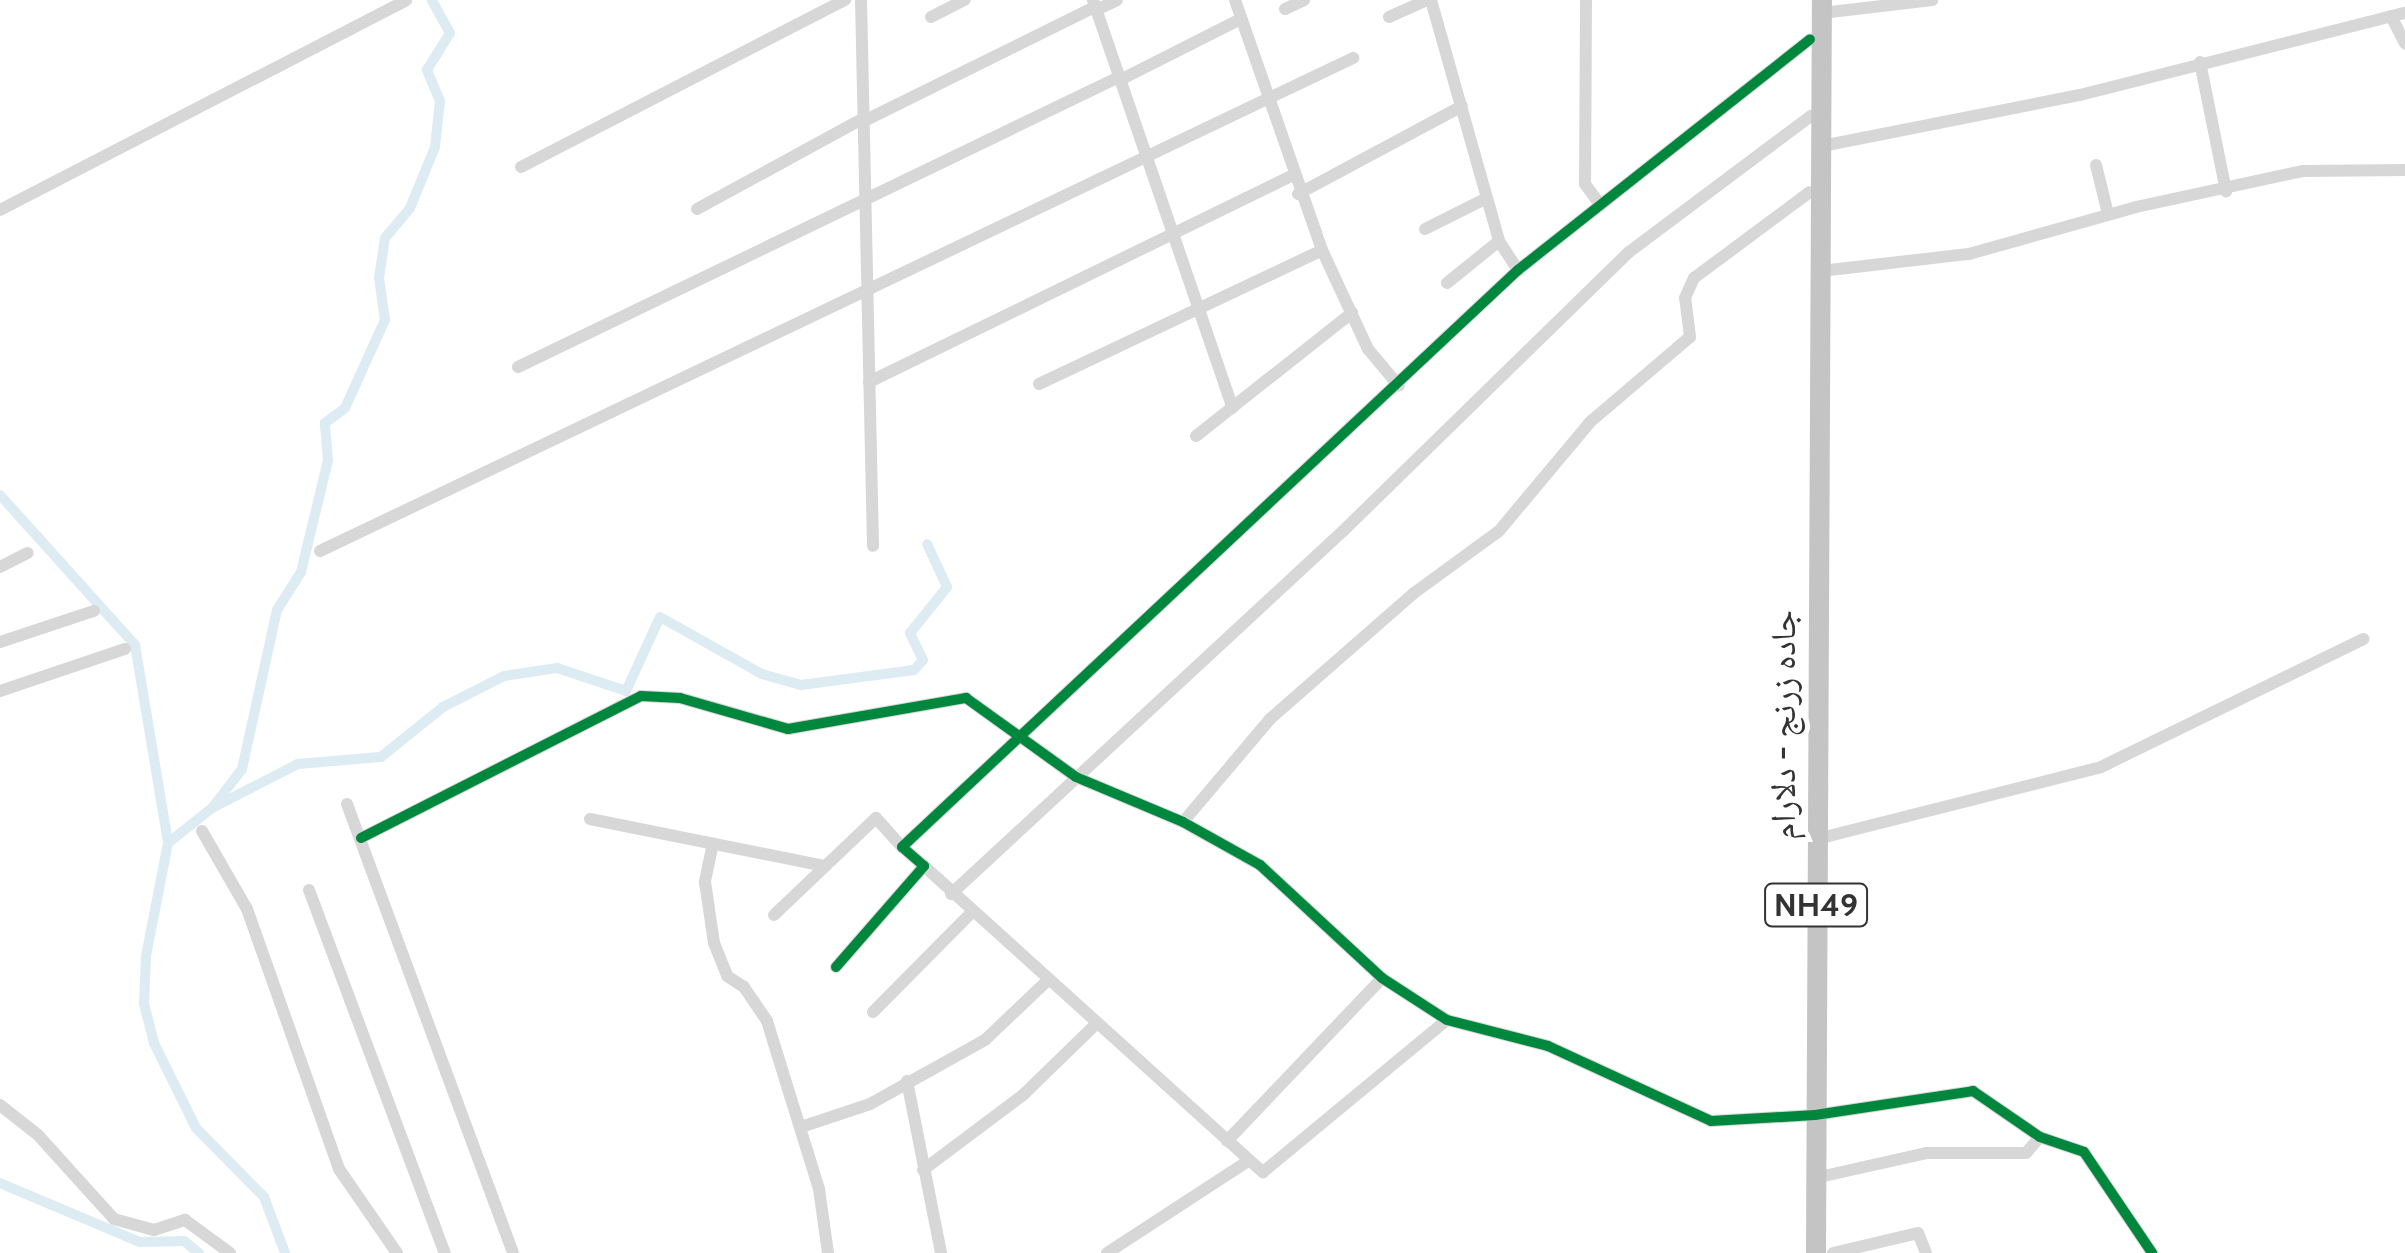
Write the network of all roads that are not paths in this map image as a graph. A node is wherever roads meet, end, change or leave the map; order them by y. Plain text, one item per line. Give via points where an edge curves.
1 (845, 0) edge
2 (861, 0) edge
3 (965, 0) edge
4 (1117, 0) edge
5 (1234, 0) edge
6 (1304, 0) edge
7 (1429, 0) edge
8 (1586, 0) edge
9 (1932, 0) edge
10 (405, 1) edge
11 (1818, 4) edge
12 (1095, 6) edge
13 (1286, 9) dead end
14 (2398, 15) edge
15 (931, 17) dead end
16 (1389, 17) dead end
17 (1240, 19) junction
18 (1810, 39) junction
19 (2405, 44) edge
20 (1353, 58) dead end
21 (2200, 62) junction
22 (1119, 78) junction
23 (1266, 97) junction
24 (1462, 106) junction
25 (1811, 116) junction
26 (864, 119) junction
27 (1822, 146) junction
28 (1144, 154) junction
29 (2096, 165) dead end
30 (521, 167) dead end
31 (2405, 170) edge
32 (1291, 176) junction
33 (2226, 190) junction
34 (1810, 192) junction
35 (1298, 194) junction
36 (866, 198) junction
37 (1488, 198) junction
38 (1598, 202) junction
39 (698, 208) dead end
40 (0, 210) edge
41 (2108, 214) junction
42 (1425, 228) dead end
43 (1171, 232) junction
44 (1499, 242) junction
45 (1322, 250) junction
46 (1518, 270) junction
47 (1821, 271) junction
48 (1447, 283) dead end
49 (870, 287) junction
50 (1201, 310) junction
51 (1352, 313) junction
52 (518, 367) dead end
53 (870, 382) junction
54 (1039, 384) dead end
55 (1400, 386) junction
56 (1233, 408) junction
57 (1196, 436) dead end
58 (873, 546) dead end
59 (320, 551) dead end
60 (28, 552) dead end
61 (1816, 557) junction
62 (0, 567) edge
63 (94, 611) dead end
64 (2364, 640) dead end
65 (0, 642) edge
66 (124, 650) dead end
67 (0, 691) edge
68 (1018, 740) junction
69 (1076, 777) junction
70 (347, 804) dead end
71 (590, 819) dead end
72 (1183, 822) junction
73 (202, 831) dead end
74 (360, 838) junction
75 (1816, 839) junction
76 (902, 847) junction
77 (712, 848) junction
78 (825, 866) junction
79 (924, 866) junction
80 (309, 890) dead end
81 (951, 894) junction
82 (970, 914) junction
83 (774, 915) dead end
84 (836, 967) dead end
85 (1382, 978) junction
86 (1046, 982) junction
87 (873, 1012) dead end
88 (1447, 1020) junction
89 (1094, 1026) junction
90 (908, 1081) junction
91 (0, 1106) edge
92 (1815, 1115) junction
93 (801, 1127) junction
94 (2040, 1137) junction
95 (1226, 1141) junction
96 (1248, 1161) junction
97 (923, 1170) junction
98 (1815, 1178) junction
99 (230, 1253) edge
100 (398, 1253) edge
101 (445, 1253) edge
102 (513, 1253) edge
103 (828, 1253) edge
104 (940, 1253) edge
105 (1107, 1253) edge
106 (1816, 1253) edge
107 (1833, 1253) edge
108 (1926, 1253) edge
109 (2152, 1253) edge

1 - 30 street
2 - 26 street
3 - 15 street
4 - 12 street
5 - 17 street
6 - 13 street
7 - 16 street
7 - 24 street
8 - 38 street via 1585,184
9 - 11 street
10 - 40 street
11 - 18 highway, جاده زرنج - دلارام / NH49
11 - 27 highway, جاده زرنج - دلارام / NH49
12 - 22 street
12 - 26 street
14 - 19 street
14 - 21 street
17 - 22 street
17 - 23 street
18 - 25 highway, جاده زرنج - دلارام / NH49
18 - 38 street
20 - 23 street
21 - 27 street via 2080,95
21 - 33 street
22 - 28 street
22 - 36 street
23 - 28 street
23 - 32 street
24 - 35 street
24 - 37 street
25 - 34 highway, جاده زرنج - دلارام / NH49
25 - 69 street via 1629,252
26 - 36 street
26 - 39 street
27 - 47 highway, جاده زرنج - دلارام / NH49
28 - 43 street
28 - 49 street
29 - 41 street
31 - 33 street via 2303,171
32 - 35 street
32 - 43 street
33 - 41 street
34 - 61 highway, جاده زرنج - دلارام / NH49
34 - 72 street via 1694,278 1685,298 1690,337 1590,422 1499,531 1414,593 1270,719
35 - 45 street
36 - 49 street
36 - 52 street
37 - 42 street
37 - 44 street
38 - 46 street
41 - 47 street via 1969,254
43 - 50 street
43 - 53 street
44 - 46 street
44 - 48 street
45 - 50 street
45 - 51 street
46 - 55 street
47 - 61 highway, جاده زرنج - دلارام / NH49 via 1822,526
49 - 53 street
49 - 59 street
50 - 54 street
50 - 56 street
51 - 55 street via 1368,349
51 - 56 street
53 - 58 street
55 - 68 street
56 - 57 street
60 - 62 street
61 - 75 highway, جاده زرنج - دلارام / NH49
63 - 65 street
64 - 75 street via 2101,767
66 - 67 street
68 - 69 street
68 - 74 street via 996,714 966,698 788,729 680,698 641,696
68 - 76 street
69 - 72 street
69 - 81 street
70 - 74 street
71 - 77 street
72 - 85 street via 1260,866
73 - 100 street via 236,900 247,909 339,1170
74 - 102 street
75 - 92 highway, جاده زرنج - دلارام / NH49
76 - 78 street via 876,818
76 - 79 street
77 - 78 street
77 - 93 street via 705,882 714,943 726,976 744,987 767,1021
78 - 83 street
79 - 81 street
79 - 84 street
80 - 101 street
81 - 82 street
82 - 86 street
82 - 87 street
85 - 88 street
85 - 95 street
86 - 89 street
86 - 90 street via 985,1040
88 - 92 street via 1548,1046 1710,1121
88 - 96 street via 1268,1170
89 - 95 street
89 - 97 street via 1022,1095
90 - 93 street via 870,1104
90 - 97 street
91 - 99 street via 38,1135 114,1219 154,1230 184,1220
92 - 94 street via 1966,1089
92 - 98 highway, جاده زرنج - دلارام / NH49
93 - 103 street
94 - 98 street via 2026,1153 1927,1153
94 - 109 street via 2084,1152
95 - 96 street
96 - 105 street
97 - 104 street
98 - 106 highway, جاده زرنج - دلارام / NH49
107 - 108 street via 1918,1233

